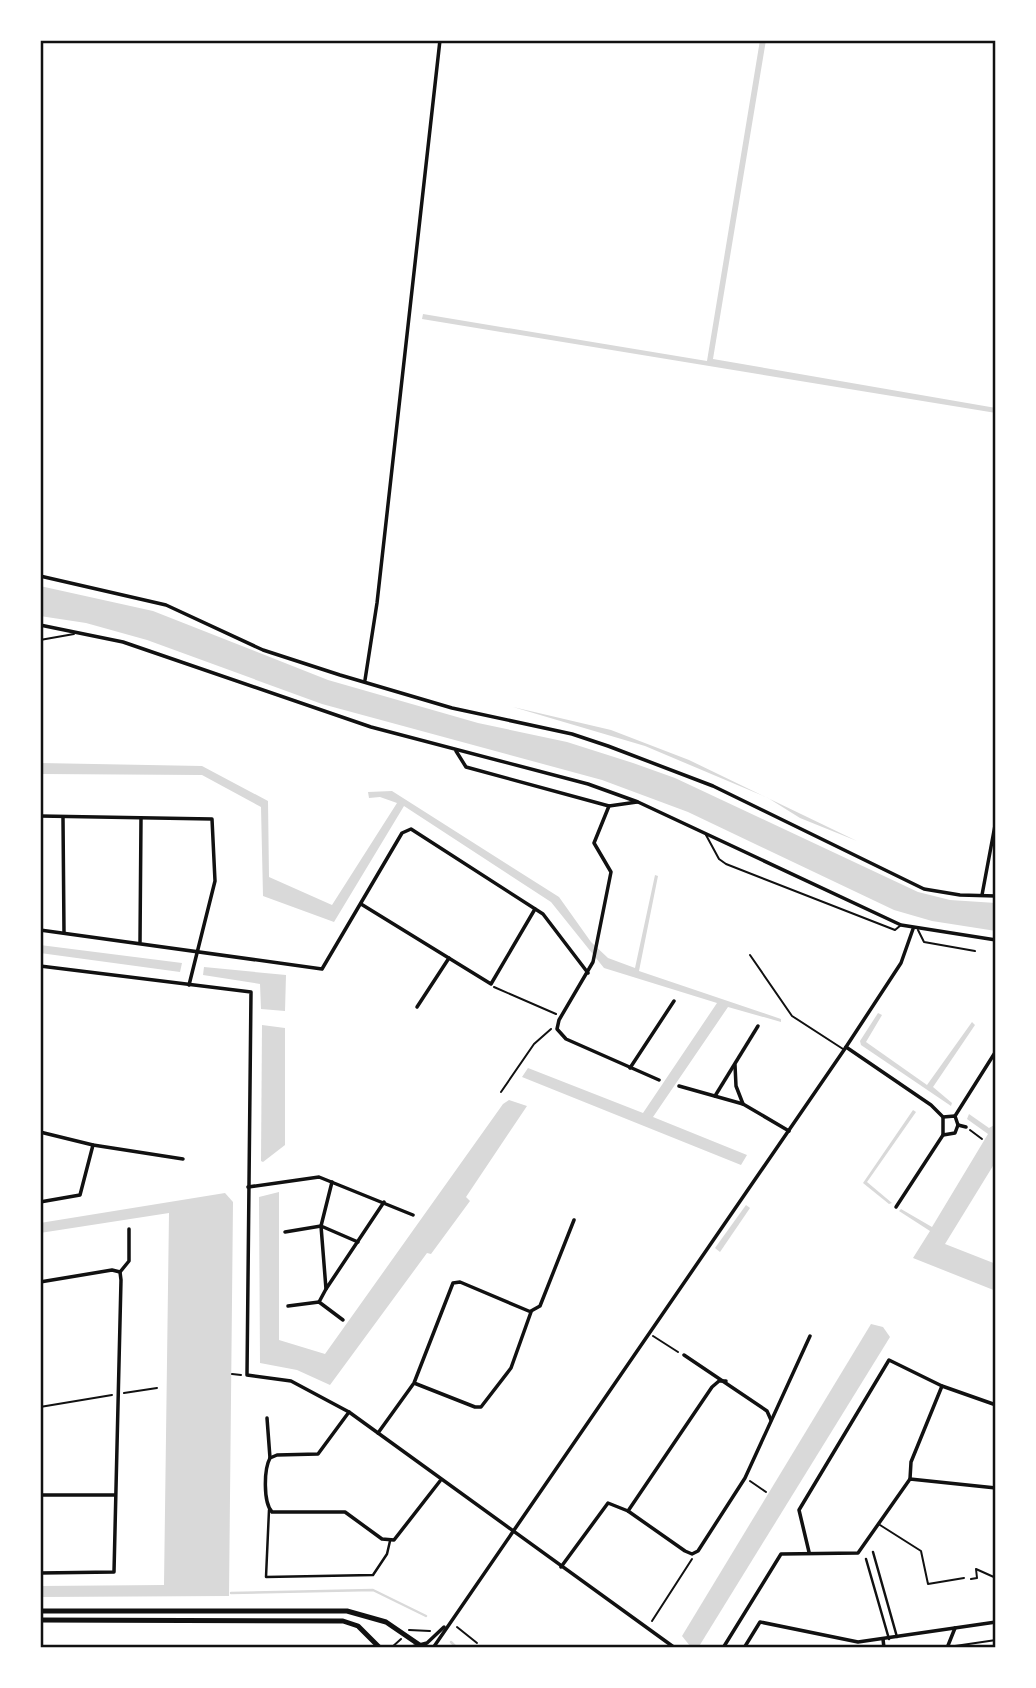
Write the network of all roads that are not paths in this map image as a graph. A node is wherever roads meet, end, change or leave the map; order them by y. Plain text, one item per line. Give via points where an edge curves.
1 (440, 40) edge
2 (40, 576) edge
3 (40, 625) edge
4 (85, 632) junction
5 (40, 639) edge
6 (365, 680) junction
7 (456, 751) junction
8 (638, 802) junction
9 (609, 806) junction
10 (40, 816) edge
11 (63, 818) junction
12 (141, 818) junction
13 (996, 820) edge
14 (706, 833) junction
15 (982, 895) junction
16 (996, 896) edge
17 (361, 904) junction
18 (535, 909) junction
19 (901, 925) junction
20 (915, 929) junction
21 (40, 930) edge
22 (64, 933) junction
23 (996, 940) edge
24 (140, 943) junction
25 (198, 950) junction
26 (975, 951) dead end
27 (750, 955) dead end
28 (450, 958) junction
29 (40, 967) edge
30 (588, 973) junction
31 (189, 985) junction
32 (674, 1001) dead end
33 (417, 1007) dead end
34 (758, 1026) dead end
35 (845, 1048) junction
36 (996, 1051) edge
37 (735, 1065) junction
38 (630, 1068) junction
39 (659, 1080) dead end
40 (679, 1086) dead end
41 (715, 1096) junction
42 (743, 1104) junction
43 (955, 1116) junction
44 (943, 1117) junction
45 (958, 1125) junction
46 (966, 1127) road end
47 (789, 1130) junction
48 (40, 1132) edge
49 (943, 1135) junction
50 (93, 1145) junction
51 (183, 1159) dead end
52 (332, 1182) junction
53 (248, 1187) junction
54 (40, 1202) edge
55 (384, 1202) junction
56 (897, 1207) dead end
57 (413, 1215) dead end
58 (574, 1220) dead end
59 (321, 1226) junction
60 (129, 1229) dead end
61 (285, 1231) dead end
62 (358, 1242) junction
63 (120, 1272) junction
64 (40, 1282) edge
65 (326, 1289) junction
66 (319, 1302) junction
67 (288, 1306) dead end
68 (531, 1312) junction
69 (343, 1320) dead end
70 (810, 1336) dead end
71 (684, 1355) road end
72 (726, 1381) junction
73 (414, 1383) junction
74 (942, 1386) junction
75 (996, 1405) edge
76 (349, 1412) junction
77 (267, 1418) dead end
78 (771, 1423) junction
79 (378, 1433) junction
80 (270, 1458) junction
81 (910, 1479) junction
82 (441, 1480) junction
83 (996, 1488) edge
84 (40, 1495) edge
85 (116, 1495) junction
86 (269, 1510) junction
87 (628, 1511) junction
88 (879, 1524) junction
89 (512, 1532) junction
90 (390, 1541) junction
91 (809, 1552) junction
92 (873, 1552) dead end
93 (866, 1559) dead end
94 (561, 1567) junction
95 (40, 1573) edge
96 (964, 1578) road end
97 (881, 1580) junction
98 (875, 1582) junction
99 (885, 1594) junction
100 (879, 1596) junction
101 (40, 1611) edge
102 (40, 1620) edge
103 (996, 1622) edge
104 (450, 1623) junction
105 (954, 1628) junction
106 (897, 1637) junction
107 (883, 1639) junction
108 (889, 1639) junction
109 (664, 1642) junction
110 (422, 1647) edge
111 (483, 1647) edge
112 (539, 1647) edge
113 (380, 1648) edge
114 (408, 1648) edge
115 (433, 1648) edge
116 (556, 1648) edge
117 (661, 1648) edge
118 (675, 1648) edge
119 (723, 1648) edge
120 (744, 1648) edge
121 (884, 1648) edge
122 (947, 1648) edge

1 - 6 street
2 - 6 street via 166,605 263,650
3 - 4 street
4 - 5 lane
4 - 7 street via 326,713
6 - 15 street via 452,708 608,746 732,795 924,889
7 - 8 street via 578,780
7 - 9 street via 466,767
8 - 9 street
8 - 14 street
9 - 30 street via 594,843 611,872
10 - 11 street
11 - 12 street
11 - 22 street
12 - 24 street
12 - 25 street via 211,817 215,823 215,881
13 - 15 street
14 - 19 street
14 - 19 lane via 726,864 895,930
15 - 16 street
17 - 18 street via 402,833 411,829
17 - 25 street via 322,969
17 - 28 street
18 - 28 street via 491,984
18 - 30 street via 553,924
19 - 20 street
20 - 23 street
20 - 26 lane via 925,942
20 - 35 street via 901,963
21 - 22 street
22 - 24 street
24 - 25 street
25 - 31 street
27 - 35 lane via 792,1016
28 - 33 street
29 - 31 street
30 - 38 street via 557,1025 562,1037
31 - 53 street via 251,992
32 - 38 street
34 - 37 street
35 - 44 street
35 - 47 street
36 - 43 street
37 - 41 street
37 - 42 street
38 - 39 street
40 - 41 street
41 - 42 street
42 - 47 street
43 - 44 street
43 - 45 street
44 - 49 street
45 - 46 street
45 - 49 street via 955,1133
47 - 89 street
48 - 50 street
49 - 56 street
50 - 51 street
50 - 54 street via 80,1195
52 - 53 street via 319,1177
52 - 55 street
52 - 59 street
53 - 76 street via 247,1375 291,1381
55 - 57 street
55 - 62 street
58 - 68 street via 540,1306
59 - 61 street
59 - 62 street
59 - 65 street
60 - 63 street via 129,1261
62 - 65 street
63 - 64 street
63 - 85 street
65 - 66 street
66 - 67 street
66 - 69 street
68 - 73 street via 510,1367 481,1407
68 - 73 street via 453,1283
70 - 78 street
71 - 72 street
72 - 78 street via 767,1411
72 - 87 street via 712,1387
73 - 79 street
74 - 75 street
74 - 81 street via 911,1462
74 - 91 street via 888,1360 799,1510
76 - 79 street
76 - 80 street via 318,1454
77 - 80 street
78 - 87 street via 745,1478 692,1554
79 - 82 street
80 - 86 street
81 - 83 street
81 - 88 street
82 - 89 street
82 - 90 street via 398,1537
84 - 85 street
85 - 95 street via 114,1572
86 - 90 street via 345,1512
86 - 90 street via 266,1577 373,1575 387,1555
87 - 94 street via 606,1504
88 - 91 street via 859,1553
88 - 96 lane via 921,1551 928,1584
89 - 94 street
89 - 104 street
91 - 119 street via 781,1554
92 - 97 street
93 - 98 street
94 - 109 street
97 - 98 street
97 - 99 street
98 - 100 street
99 - 100 street
99 - 106 street
100 - 108 street
101 - 110 main road via 347,1611 386,1622
102 - 113 main road via 343,1621 358,1626
103 - 105 street
104 - 110 street
104 - 115 street
105 - 106 street
105 - 122 street
106 - 108 street
107 - 108 street
107 - 120 street via 858,1642 760,1622
107 - 121 street
109 - 117 street
109 - 118 street
110 - 114 street
111 - 112 street
112 - 116 street

